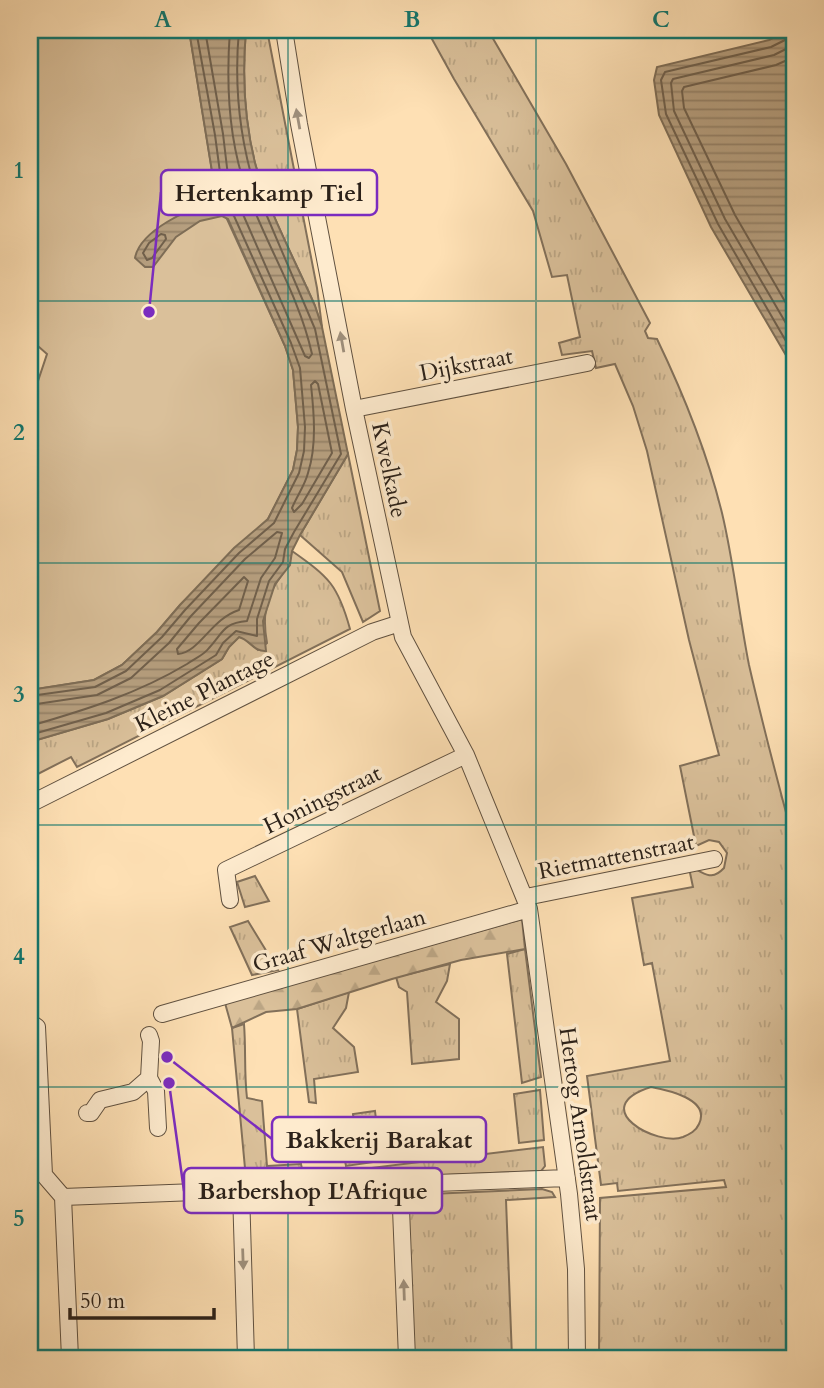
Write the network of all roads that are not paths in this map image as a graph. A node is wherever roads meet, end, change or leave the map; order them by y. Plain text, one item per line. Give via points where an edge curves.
1 (285, 30) edge
2 (587, 363) dead end
3 (354, 410) junction
4 (400, 623) junction
5 (466, 755) junction
6 (30, 804) edge
7 (715, 859) dead end
8 (230, 900) dead end
9 (527, 903) junction
10 (162, 1013) dead end
11 (30, 1022) edge
12 (149, 1035) dead end
13 (149, 1078) junction
14 (87, 1113) dead end
15 (158, 1128) dead end
16 (567, 1178) junction
17 (400, 1184) junction
18 (241, 1191) junction
19 (63, 1197) junction
20 (70, 1358) edge
21 (246, 1358) edge
22 (407, 1358) edge
23 (577, 1358) edge

3 -> 1 street, Kwelkade
2 - 3 street, Dijkstraat
3 - 4 street, Kwelkade
4 - 5 street, Kwelkade via 403,637
4 - 6 street, Kleine Plantage via 372,632
5 - 8 street, Honingstraat via 226,870
5 - 9 street, Kwelkade
7 - 9 street, Rietmattenstraat
9 - 10 street, Graaf Waltgerlaan
9 - 16 street, Hertog Arnoldstraat
11 - 19 street via 37,1027 44,1175
12 - 13 street
13 - 14 street via 134,1092 100,1100
13 - 15 street via 156,1091
16 - 17 street
16 - 23 street, Hertog Arnoldstraat via 576,1269
17 - 18 street
22 -> 17 street
18 - 19 street
18 -> 21 street
19 - 20 street

